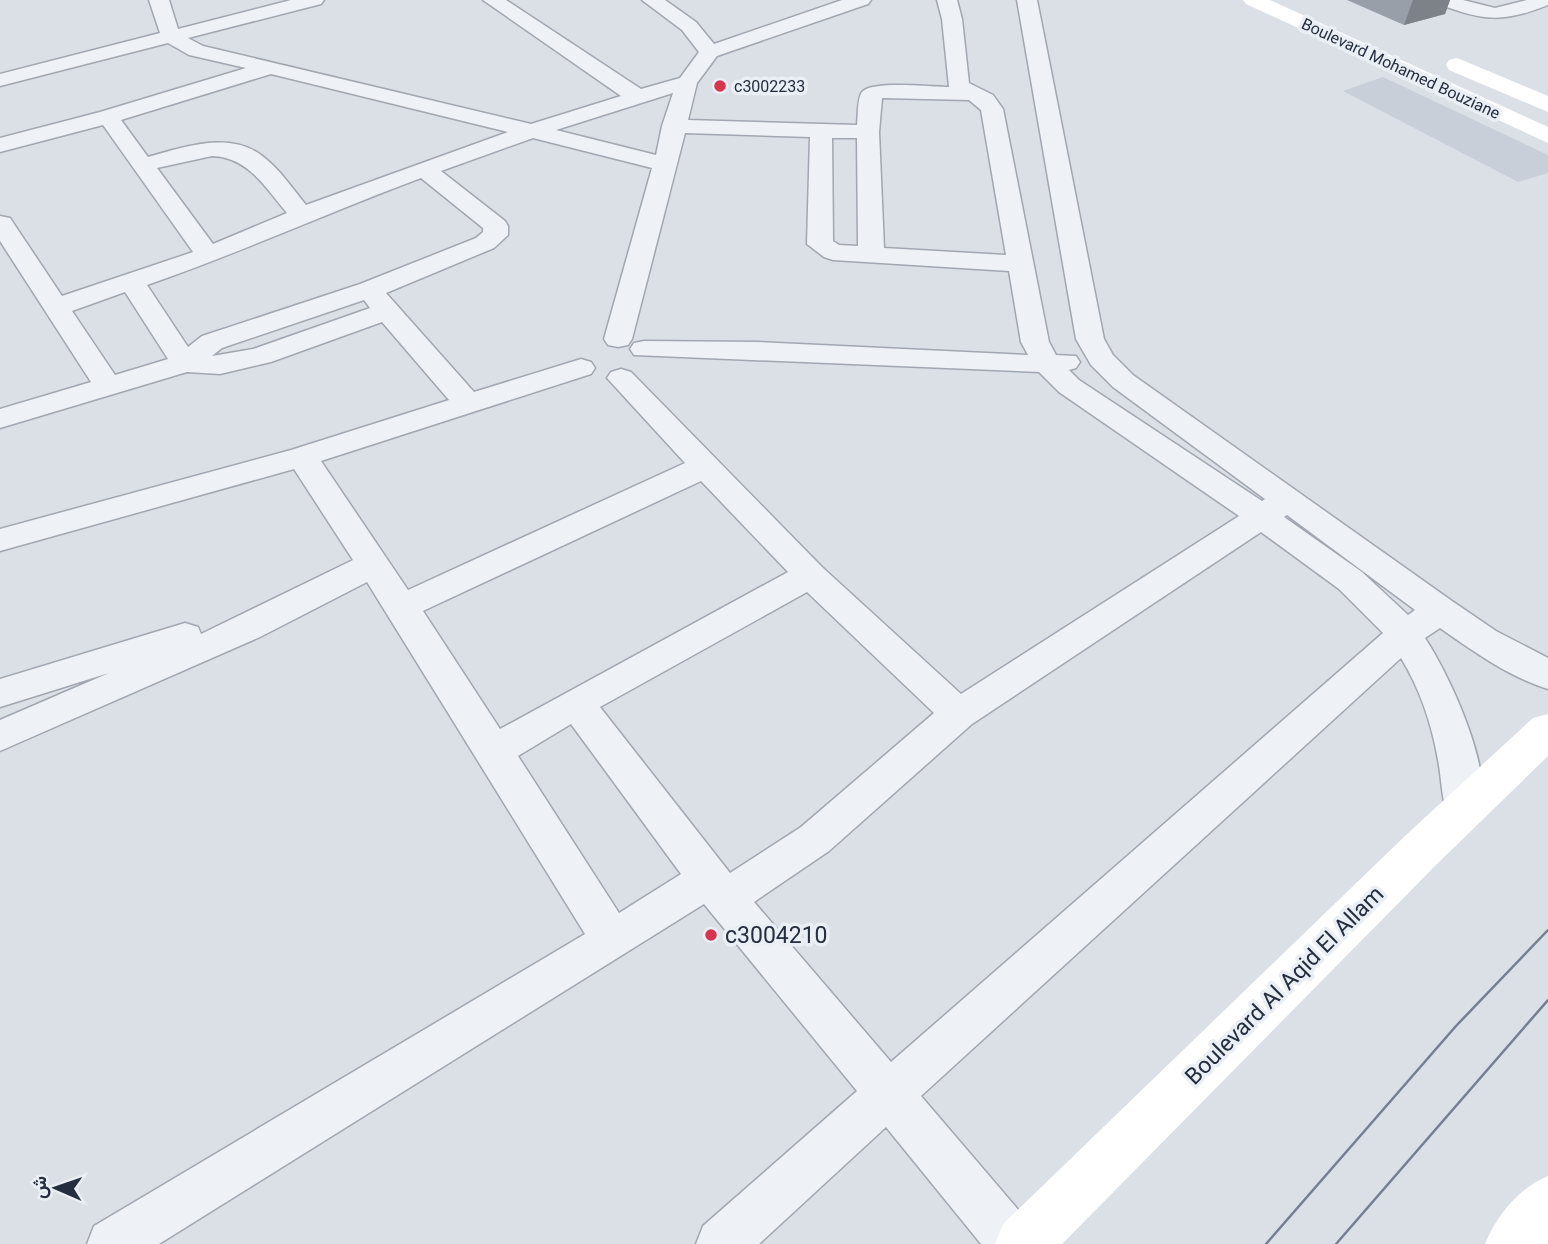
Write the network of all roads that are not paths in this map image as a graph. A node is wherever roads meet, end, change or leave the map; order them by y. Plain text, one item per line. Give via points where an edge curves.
1 (159, 0) edge
2 (314, 0) edge
3 (493, 0) edge
4 (652, 0) edge
5 (860, 0) edge
6 (947, 0) edge
7 (1027, 0) edge
8 (1254, 0) edge
9 (1446, 0) edge
10 (1544, 0) edge
11 (171, 37) junction
12 (710, 52) junction
13 (1435, 55) dead end
14 (269, 68) junction
15 (4, 72) edge
16 (687, 82) junction
17 (968, 93) junction
18 (638, 97) junction
19 (1548, 105) edge
20 (108, 117) junction
21 (673, 126) junction
22 (534, 130) junction
23 (821, 131) junction
24 (869, 132) junction
25 (1548, 136) edge
26 (0, 145) edge
27 (663, 164) junction
28 (143, 165) junction
29 (425, 170) junction
30 (302, 215) junction
31 (1, 223) edge
32 (208, 255) junction
33 (871, 255) junction
34 (12, 260) edge
35 (1021, 264) junction
36 (132, 282) junction
37 (378, 301) junction
38 (57, 307) junction
39 (618, 339) junction
40 (644, 349) junction
41 (1101, 359) junction
42 (185, 363) junction
43 (1047, 364) junction
44 (581, 368) junction
45 (621, 378) junction
46 (108, 386) junction
47 (468, 404) junction
48 (0, 419) edge
49 (302, 457) junction
50 (704, 467) junction
51 (1274, 508) junction
52 (0, 540) edge
53 (373, 564) junction
54 (810, 575) junction
55 (401, 607) junction
56 (1440, 610) junction
57 (248, 628) junction
58 (1404, 635) junction
59 (1548, 675) edge
60 (0, 693) edge
61 (576, 703) junction
62 (959, 714) junction
63 (1548, 730) edge
64 (0, 736) edge
65 (495, 751) junction
66 (1464, 807) junction
67 (717, 889) junction
68 (613, 940) junction
69 (889, 1094) junction
70 (1548, 1203) edge
71 (112, 1244) edge
72 (721, 1244) edge
73 (1014, 1244) edge
74 (1023, 1244) edge
75 (1513, 1244) edge

1 - 11 street
2 - 11 street
3 - 18 street
4 - 12 street via 689,26
5 - 12 street
6 - 17 street via 956,78
7 - 41 street via 1090,339
8 - 25 street, Boulevard Mohamed Bouziane
9 - 10 street via 1480,13 1509,14
11 - 14 street via 196,51
11 - 15 street
12 - 16 street
13 - 19 street, Boulevard Mohamed Bouziane
14 - 20 street
14 - 22 street
16 - 18 street
16 - 21 street
17 - 24 street via 874,93
17 - 35 street via 985,100 992,109
18 - 22 street
20 - 26 street
20 - 28 street
21 - 23 street
21 - 27 street
22 - 27 street
22 - 29 street
23 - 24 street
23 - 33 street via 820,244 833,252
24 - 33 street
27 - 39 street
28 - 30 street via 209,151 233,151 251,159
28 - 32 street
29 - 30 street
29 - 37 street via 496,226 495,235
30 - 32 street
31 - 34 street
32 - 36 street
33 - 35 street
34 - 38 street
35 - 43 street via 1035,342
36 - 38 street
36 - 42 street
37 - 42 street via 242,361
37 - 47 street
38 - 46 street
39 - 40 street
39 - 44 street via 586,348 579,361
40 - 43 street
40 - 45 street via 644,366
41 - 43 street
41 - 51 street
42 - 46 street
43 - 51 street via 1069,386
44 - 45 street via 597,378
44 - 47 street
45 - 50 street
46 - 48 street
47 - 49 street
49 - 52 street
49 - 53 street
50 - 54 street
50 - 55 street
51 - 56 street
51 - 58 street via 1380,606
51 - 62 street
53 - 55 street
53 - 57 street
54 - 61 street
54 - 62 street
55 - 65 street
56 - 58 street
56 - 59 street via 1483,640
57 - 60 street via 156,643
57 - 64 street
58 - 66 street via 1448,717 1460,761
58 - 69 street
61 - 65 street
61 - 67 street
62 - 67 street via 815,839
63 - 66 street, Boulevard Al Aqid El Allam
65 - 68 street
66 - 74 street, Boulevard Al Aqid El Allam
67 - 68 street
67 - 69 street
68 - 71 street
69 - 72 street
69 - 73 street
70 - 75 street

